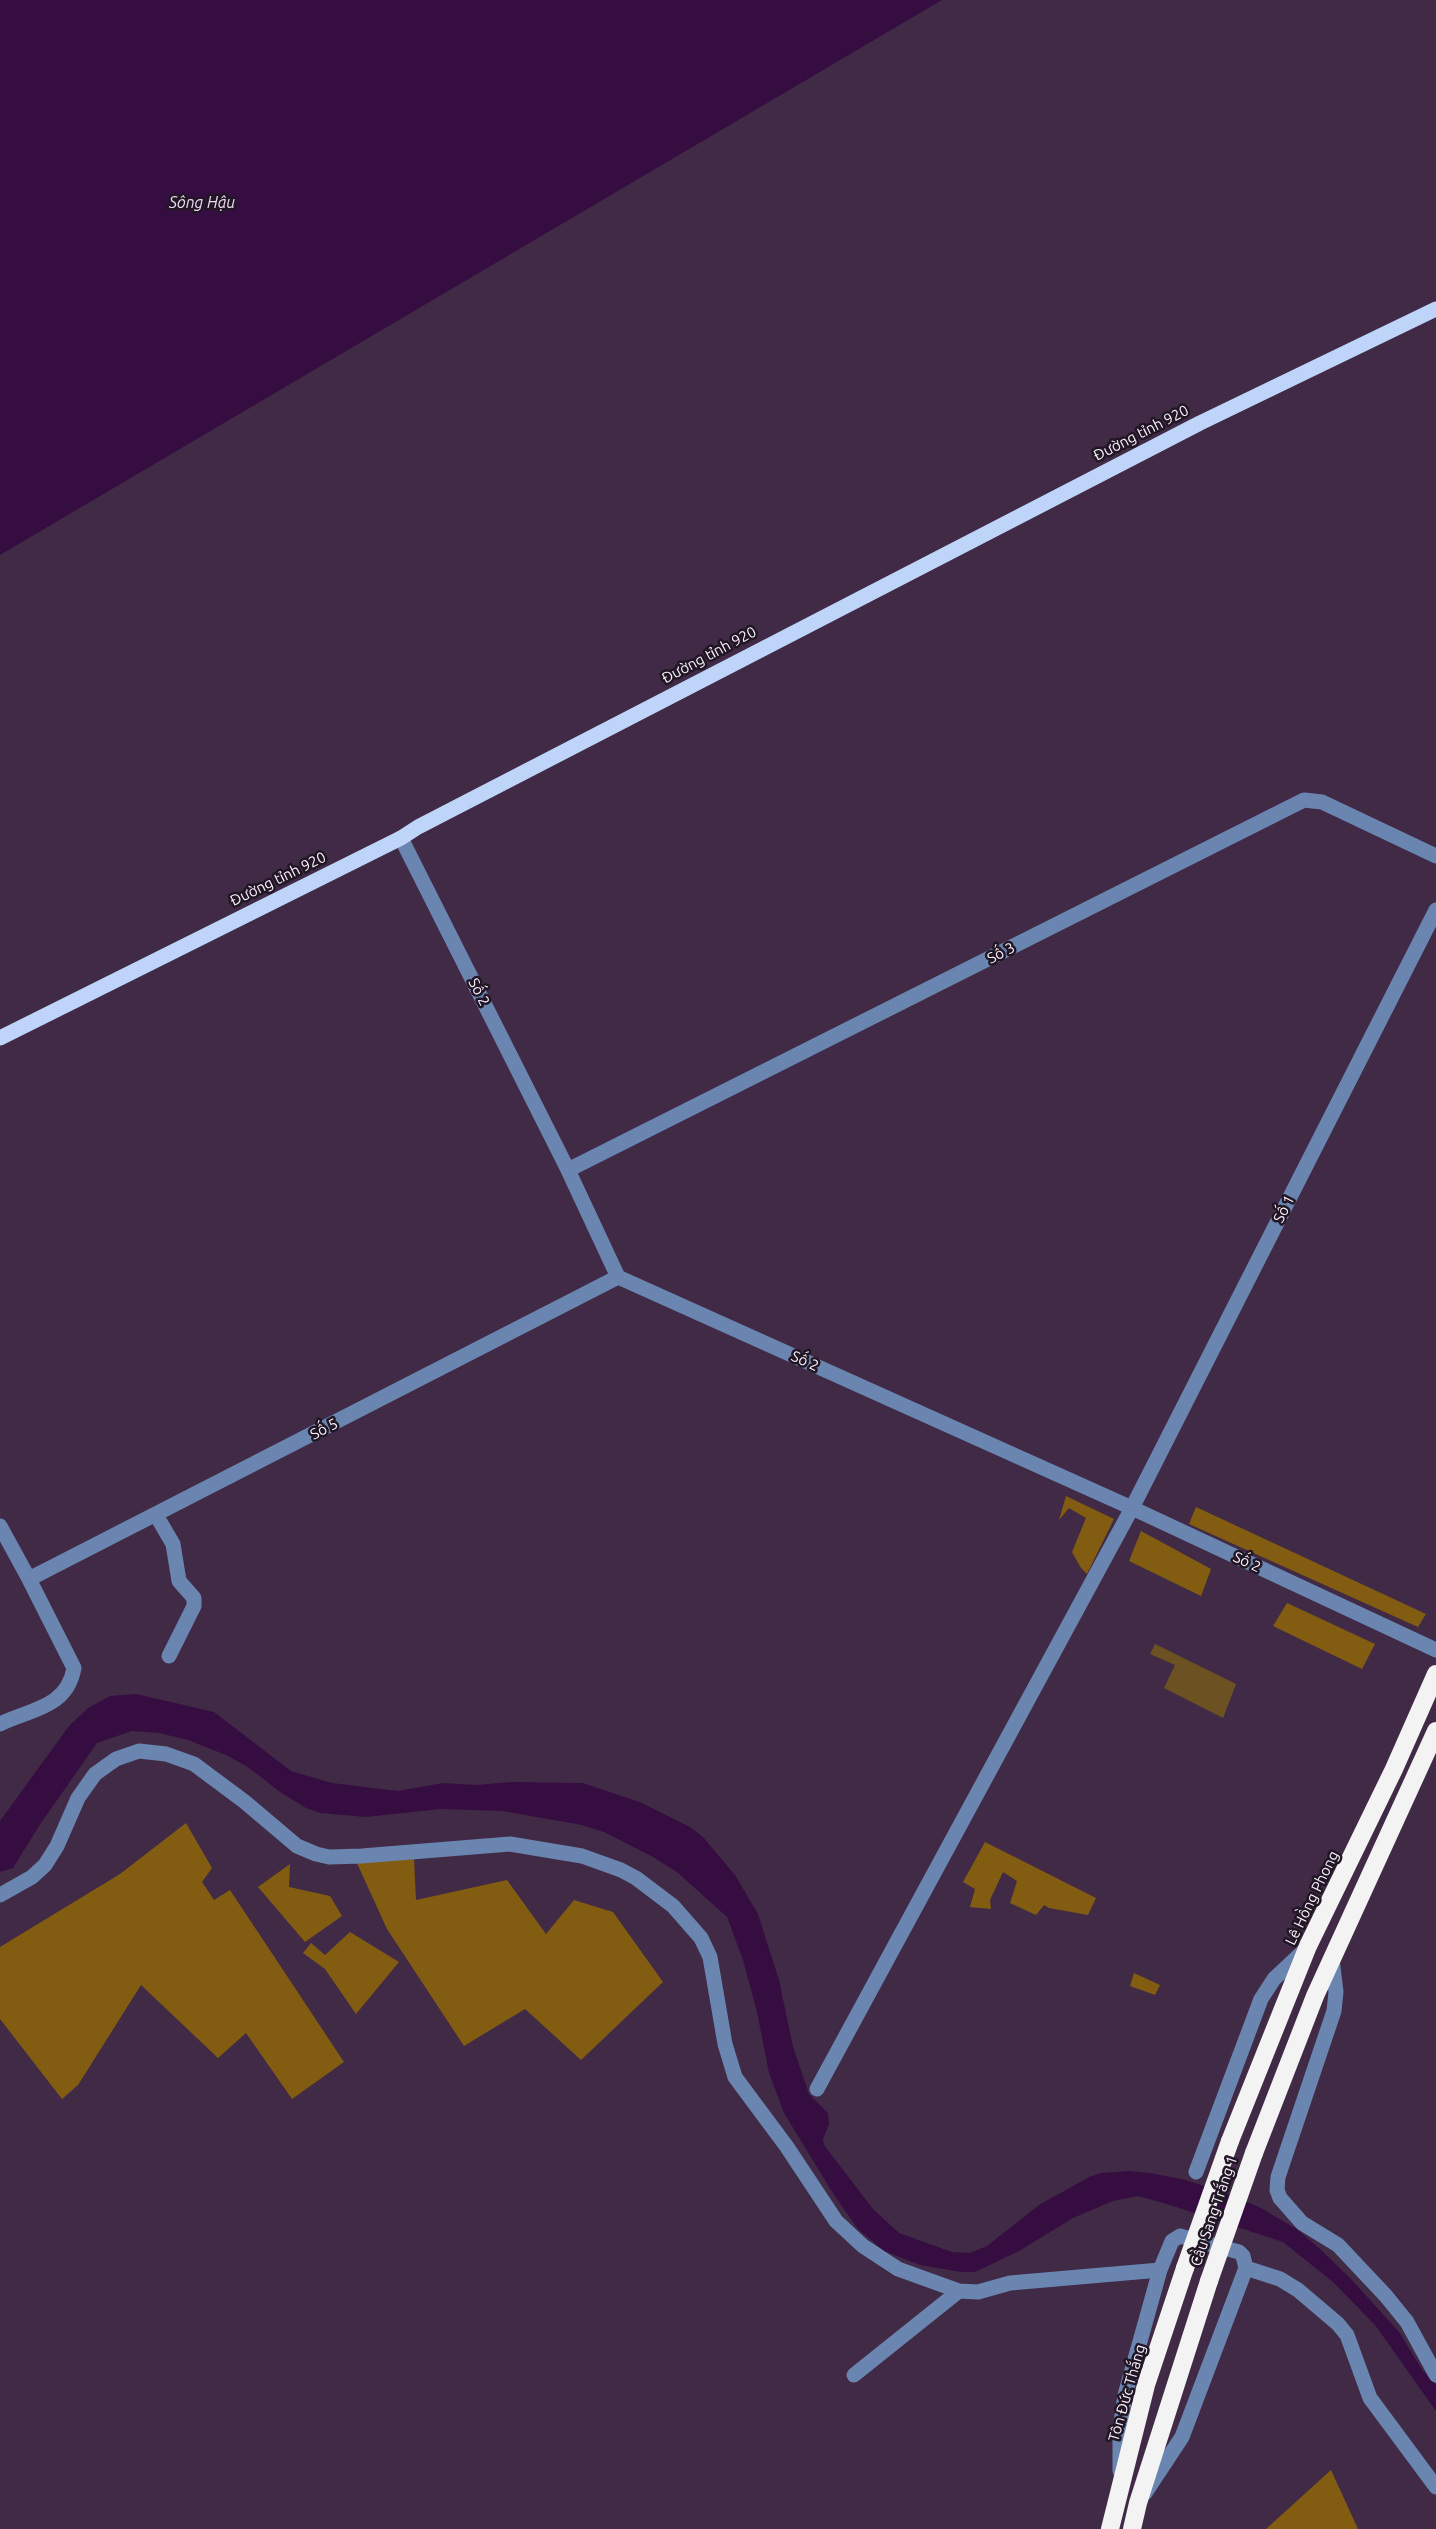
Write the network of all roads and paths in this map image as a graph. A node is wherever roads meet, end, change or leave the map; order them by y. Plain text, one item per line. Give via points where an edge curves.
1 (1436, 309) edge
2 (401, 838) junction
3 (1436, 856) edge
4 (1436, 910) edge
5 (0, 1038) edge
6 (568, 1170) junction
7 (618, 1277) junction
8 (1132, 1508) junction
9 (156, 1515) junction
10 (0, 1526) edge
11 (29, 1579) junction
12 (1436, 1650) edge
13 (169, 1656) dead end
14 (1436, 1674) edge
15 (0, 1724) edge
16 (1436, 1731) edge
17 (0, 1895) edge
18 (1308, 1946) junction
19 (1332, 1959) junction
20 (817, 2089) dead end
21 (1230, 2141) joint
22 (1196, 2172) dead end
23 (1185, 2268) joint
24 (1246, 2268) junction
25 (1160, 2270) junction
26 (967, 2291) junction
27 (854, 2375) dead end
28 (1436, 2375) edge
29 (1132, 2403) junction
30 (1167, 2412) junction
31 (1184, 2432) junction
32 (1436, 2487) edge
33 (1138, 2503) junction
34 (1110, 2529) edge
35 (1132, 2529) edge

1 - 2 main road, Đường tỉnh 920 via 1189,428
2 - 5 main road, Đường tỉnh 920
2 - 6 street, Số 2
3 - 6 street, Số 3 via 1322,802 1304,800
4 - 8 street, Số 1
6 - 7 street, Số 2
7 - 8 street, Số 2
7 - 9 street, Số 5
8 - 12 street, Số 2
8 - 20 street, Số 1
9 - 11 street, Số 5
9 - 13 street via 173,1544 179,1581 194,1598 194,1606
10 - 11 street
11 - 15 street via 74,1668 65,1693 47,1706
14 - 18 highway, Lê Hồng Phong
16 - 19 highway
17 - 26 street via 45,1865 78,1797 95,1774 116,1759 139,1751 166,1754 194,1764 297,1846 316,1854 362,1856 510,1844 582,1856 621,1870 673,1906 701,1938 711,1957 725,2044 735,2077 836,2221 863,2246 898,2269
18 - 21 highway, Lê Hồng Phong
18 - 22 street via 1274,1979 1261,2000
19 - 28 street via 1334,2011 1277,2190 1302,2223 1338,2245 1386,2296 1407,2322
19 - 30 highway, Cầu Sang Trắng 1, bridge via 1254,2153
21 - 23 highway, Cầu Sang Trắng 1, bridge
23 - 29 highway, Tôn Đức Thắng
24 - 25 street via 1239,2252 1180,2236 1172,2241
24 - 31 street
24 - 32 street via 1280,2279 1338,2324 1347,2336 1370,2398
25 - 26 street via 1010,2283
25 - 29 street
26 - 27 street
29 - 34 highway, Tôn Đức Thắng
30 - 31 street via 1168,2426 1175,2433
30 - 33 highway
31 - 33 street
33 - 35 highway

